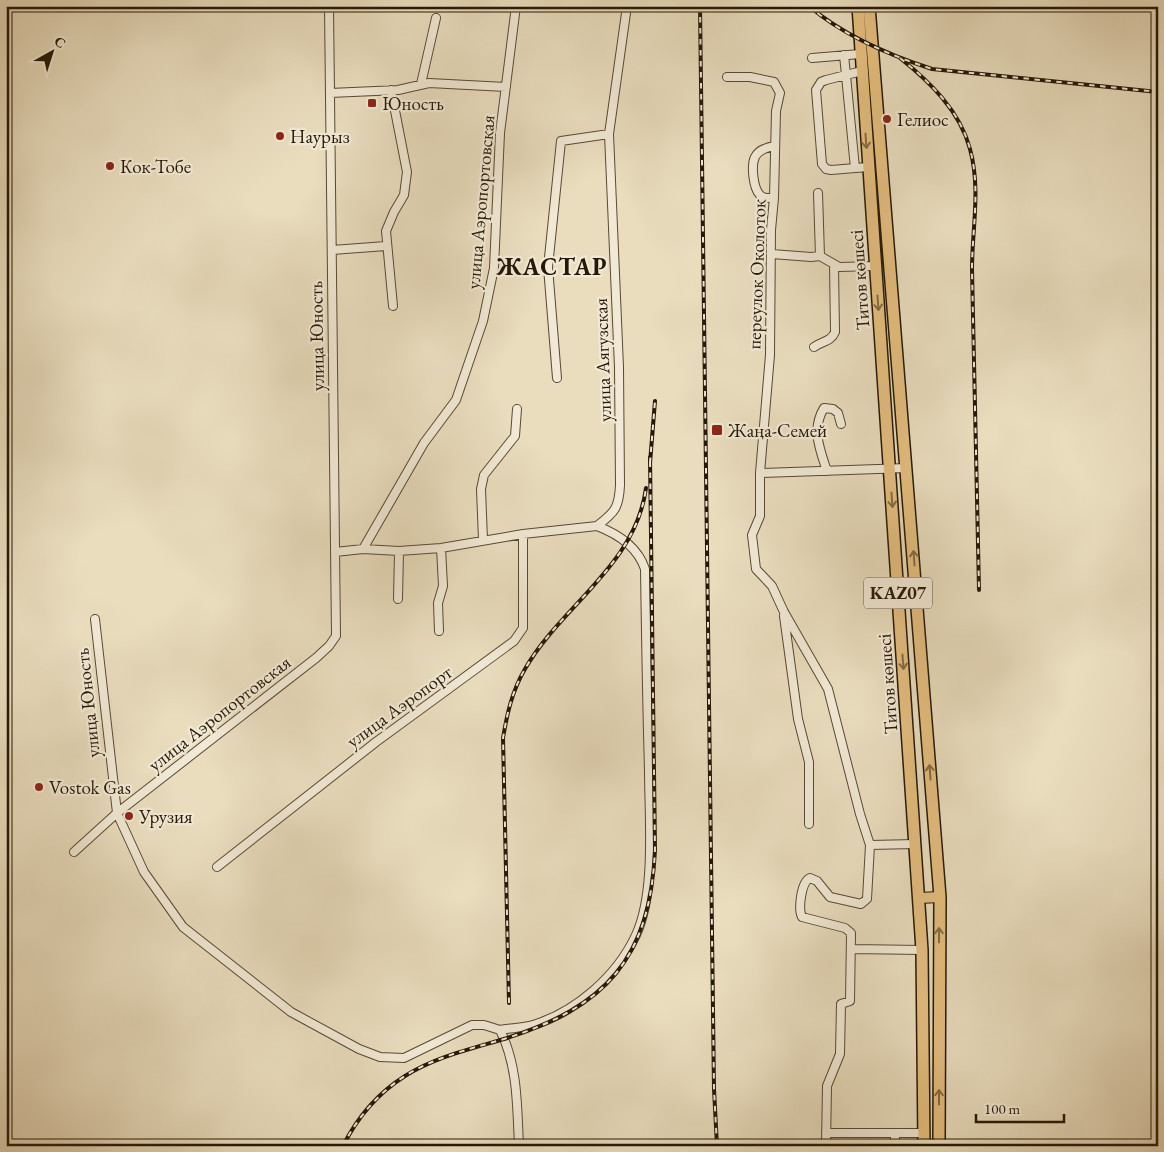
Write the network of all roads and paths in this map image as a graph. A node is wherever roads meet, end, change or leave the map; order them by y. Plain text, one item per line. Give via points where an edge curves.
1 (329, 6) edge
2 (516, 6) edge
3 (626, 6) edge
4 (858, 6) edge
5 (869, 6) edge
6 (436, 18) dead end
7 (865, 42) junction
8 (860, 54) junction
9 (844, 55) junction
10 (812, 58) dead end
11 (862, 71) junction
12 (846, 76) junction
13 (726, 77) dead end
14 (421, 84) junction
15 (506, 87) junction
16 (392, 90) junction
17 (330, 93) junction
18 (876, 104) junction
19 (864, 106) junction
20 (609, 134) junction
21 (775, 146) junction
22 (868, 167) junction
23 (855, 168) junction
24 (818, 193) dead end
25 (774, 198) junction
26 (386, 246) junction
27 (332, 250) junction
28 (772, 254) junction
29 (820, 256) junction
30 (834, 265) junction
31 (875, 266) junction
32 (393, 306) dead end
33 (814, 347) dead end
34 (557, 378) dead end
35 (517, 409) dead end
36 (841, 424) dead end
37 (907, 468) junction
38 (890, 469) junction
39 (827, 471) junction
40 (760, 473) junction
41 (597, 526) junction
42 (523, 534) junction
43 (483, 540) junction
44 (441, 548) junction
45 (363, 549) junction
46 (399, 551) junction
47 (335, 552) junction
48 (398, 598) dead end
49 (784, 612) junction
50 (95, 619) dead end
51 (440, 631) dead end
52 (316, 658) joint
53 (117, 813) junction
54 (809, 824) dead end
55 (915, 844) junction
56 (870, 845) junction
57 (74, 852) dead end
58 (217, 867) dead end
59 (940, 897) junction
60 (919, 898) junction
61 (852, 949) junction
62 (922, 950) junction
63 (500, 1030) junction
64 (826, 1133) junction
65 (895, 1133) junction
66 (924, 1133) junction
67 (519, 1146) edge
68 (826, 1146) edge
69 (895, 1146) edge
70 (924, 1146) edge
71 (939, 1146) edge

1 - 17 street, улица Юность
2 - 15 street, улица Аэропортовская
3 - 20 street, улица Аягузская
4 - 7 highway, KAZ07
5 - 7 highway, KAZ07
6 - 14 street
7 - 8 highway, Титов көшесі / KAZ07
7 - 18 highway, Титов көшесі / KAZ07
8 - 9 street
8 - 11 highway, Титов көшесі / KAZ07
9 - 10 street
9 - 12 street
11 - 12 street
11 - 19 highway, Титов көшесі / KAZ07
12 - 23 street
12 - 23 street via 821,82 816,90 822,164 831,170
13 - 21 street, переулок Околоток via 774,82 780,93
14 - 15 street via 454,82
14 - 16 street
15 - 45 street, улица Аэропортовская via 500,133 494,268 483,321 456,400 424,443
16 - 17 street
16 - 26 street via 407,172 404,195 386,231
17 - 27 street, улица Юность
18 - 19 main road
18 - 37 highway, Титов көшесі / KAZ07
19 -> 22 highway, Титов көшесі / KAZ07
20 - 34 street via 561,141 548,267
20 - 41 street, улица Аягузская via 620,367 620,485 619,503 613,514
21 - 25 street, переулок Околоток
21 - 25 street via 765,147 755,156 754,170 759,194 764,198
22 - 23 street
22 - 31 highway, Титов көшесі / KAZ07
24 - 29 street
25 - 28 street, переулок Околоток
26 - 27 street
26 - 32 street
27 - 47 street, улица Юность
28 - 29 street
28 - 40 street, переулок Околоток via 770,355
29 - 30 street
30 - 31 street via 839,268
30 - 33 street via 835,332 827,341
31 -> 38 highway, Титов көшесі / KAZ07
35 - 43 street via 515,436 484,475 481,489
36 - 39 street via 838,413 824,408 817,436
37 - 38 street
59 -> 37 highway, Титов көшесі / KAZ07
38 - 39 street
38 -> 55 highway, Титов көшесі / KAZ07
39 - 40 street
40 - 49 street, переулок Околоток via 760,516 752,535 756,569 772,586
41 - 42 street
41 - 63 street via 608,530 641,555 645,569 650,863 641,920 636,936 603,982 567,1010 533,1025
42 - 43 street
42 - 58 street, улица Аэропорт via 522,628 514,641 376,742
43 - 44 street
44 - 46 street
44 - 51 street
45 - 46 street
45 - 47 street
46 - 48 street
47 - 52 street, улица Юность via 336,636
49 - 54 street via 798,719 809,762
49 - 56 street via 828,689
50 - 53 street, улица Юность
52 - 53 street, улица Аэропортовская
53 - 57 street, улица Аэропортовская
53 - 63 street, улица Юность via 144,872 183,927 292,1012 380,1057 404,1058 472,1025
55 - 56 street
55 - 60 highway, Титов көшесі / KAZ07
56 - 61 street via 865,902 860,904 830,897 817,881 810,878 804,884 800,915 849,929
59 - 60 main road
71 -> 59 highway, Титов көшесі / KAZ07
60 - 62 highway, Титов көшесі / KAZ07
61 - 62 street
61 - 64 street via 850,1001 841,1004 840,1054 827,1086
62 - 66 highway, Титов көшесі / KAZ07
63 - 67 street via 511,1058 516,1088
64 - 65 street
64 - 68 street
65 - 66 street
65 - 69 street
66 - 70 highway, Титов көшесі / KAZ07

